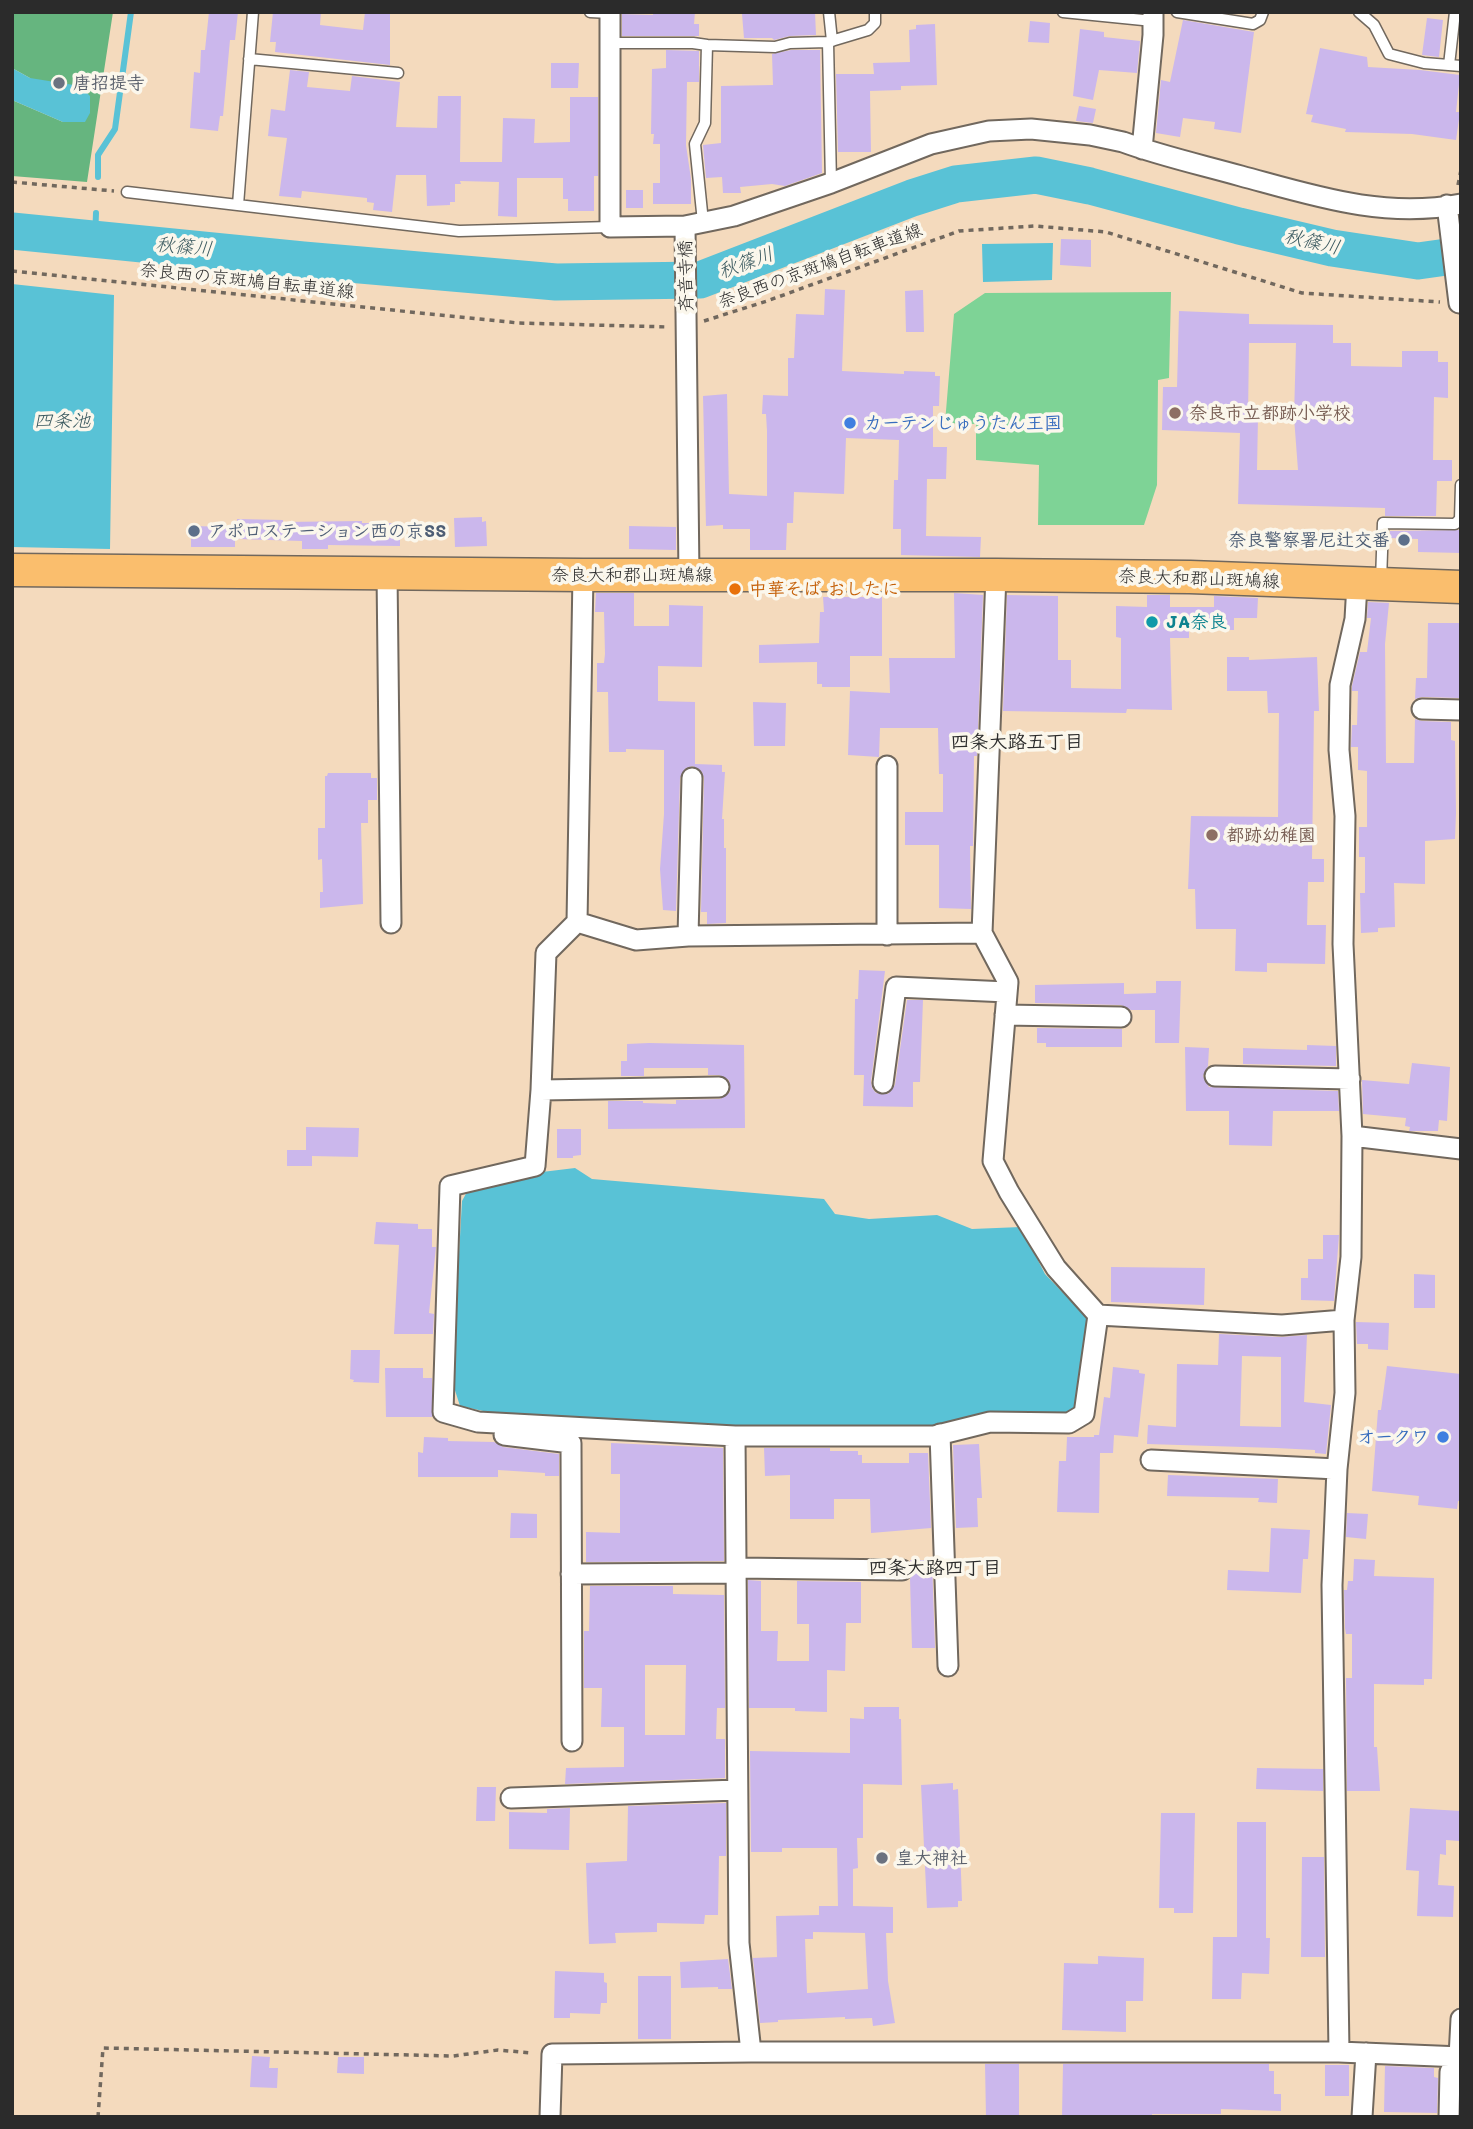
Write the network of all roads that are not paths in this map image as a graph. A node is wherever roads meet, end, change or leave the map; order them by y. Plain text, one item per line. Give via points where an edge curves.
1 (253, 12) edge
2 (590, 12) edge
3 (829, 12) edge
4 (875, 12) edge
5 (1063, 12) edge
6 (1177, 12) edge
7 (1263, 12) edge
8 (1359, 12) edge
9 (1455, 12) edge
10 (610, 13) edge
11 (1153, 16) edge
12 (830, 42) junction
13 (610, 43) junction
14 (707, 45) junction
15 (249, 59) junction
16 (1449, 65) junction
17 (1461, 66) edge
18 (398, 73) dead end
19 (1142, 149) junction
20 (831, 183) junction
21 (127, 192) road end
22 (239, 205) junction
23 (1452, 206) edge
24 (694, 224) junction
25 (610, 226) junction
26 (1459, 305) edge
27 (1461, 485) edge
28 (12, 570) edge
29 (387, 573) junction
30 (996, 575) junction
31 (583, 576) junction
32 (689, 576) junction
33 (1369, 585) junction
34 (1461, 587) edge
35 (1422, 709) dead end
36 (1461, 710) edge
37 (887, 766) dead end
38 (692, 778) dead end
39 (577, 922) junction
40 (391, 923) dead end
41 (982, 933) junction
42 (887, 935) junction
43 (688, 936) junction
44 (1007, 992) junction
45 (1005, 1016) junction
46 (1121, 1017) dead end
47 (1215, 1076) dead end
48 (1350, 1079) junction
49 (883, 1083) dead end
50 (719, 1087) dead end
51 (541, 1090) junction
52 (1352, 1136) junction
53 (1461, 1149) edge
54 (1098, 1315) junction
55 (1344, 1320) junction
56 (478, 1422) junction
57 (940, 1434) junction
58 (735, 1436) junction
59 (1152, 1460) dead end
60 (1337, 1469) junction
61 (902, 1570) dead end
62 (737, 1571) junction
63 (571, 1574) junction
64 (948, 1666) dead end
65 (572, 1741) dead end
66 (737, 1790) junction
67 (511, 1798) dead end
68 (1461, 2019) edge
69 (751, 2052) junction
70 (1339, 2052) junction
71 (1366, 2053) junction
72 (1460, 2057) edge
73 (550, 2117) edge
74 (1362, 2117) edge
75 (1449, 2117) edge

1 - 15 lane
2 - 10 lane
3 - 12 lane
4 - 12 lane via 875,23 868,30
5 - 11 lane
6 - 7 lane via 1253,23
8 - 16 lane via 1374,25 1389,54 1424,64
9 - 16 lane
10 - 13 street
11 - 19 street
12 - 14 lane via 775,47
12 - 20 lane
13 - 14 lane
13 - 25 street
14 - 24 lane via 705,123 695,144
15 - 18 lane
15 - 22 lane
16 - 17 lane
19 - 20 street via 1078,134 989,131 931,144
19 - 23 street via 1324,199 1384,209
20 - 24 street via 734,216
21 - 22 lane
22 - 25 lane via 459,231
23 - 26 street
24 - 25 street
24 - 32 street, 斉音寺橋 via 686,327
27 - 33 lane via 1460,519 1455,524 1383,523
28 - 29 main road, 奈良大和郡山斑鳩線
29 - 31 main road, 奈良大和郡山斑鳩線
29 - 40 street
30 - 32 main road, 奈良大和郡山斑鳩線
30 - 33 main road, 奈良大和郡山斑鳩線
30 - 41 street
31 - 32 main road, 奈良大和郡山斑鳩線
31 - 39 street
33 - 34 main road, 奈良大和郡山斑鳩線
33 - 48 street via 1355,619 1340,685 1343,944
35 - 36 street
37 - 42 street
38 - 43 street
39 - 43 street via 636,940
39 - 51 street via 546,953
41 - 42 street
41 - 44 street via 1008,982
42 - 43 street
44 - 45 street
44 - 49 street via 896,987
45 - 46 street
45 - 54 street via 993,1161 1056,1268
47 - 48 street
48 - 52 street
50 - 51 street
51 - 56 street via 535,1166 450,1186 443,1412
52 - 53 street
52 - 55 street via 1351,1257
54 - 55 street via 1282,1325
54 - 57 street via 1084,1414 1069,1423 990,1422
55 - 60 street via 1345,1393
56 - 58 street
56 - 63 street via 478,1432 571,1443
57 - 58 street
57 - 64 street
58 - 62 street
59 - 60 street
60 - 70 street via 1332,1585
61 - 62 street
62 - 63 street
62 - 66 street
63 - 65 street
66 - 67 street
66 - 69 street via 739,1943
68 - 72 street
69 - 70 street
69 - 73 street via 552,2054
70 - 71 street
71 - 72 street
71 - 74 street
72 - 75 street via 1450,2072

